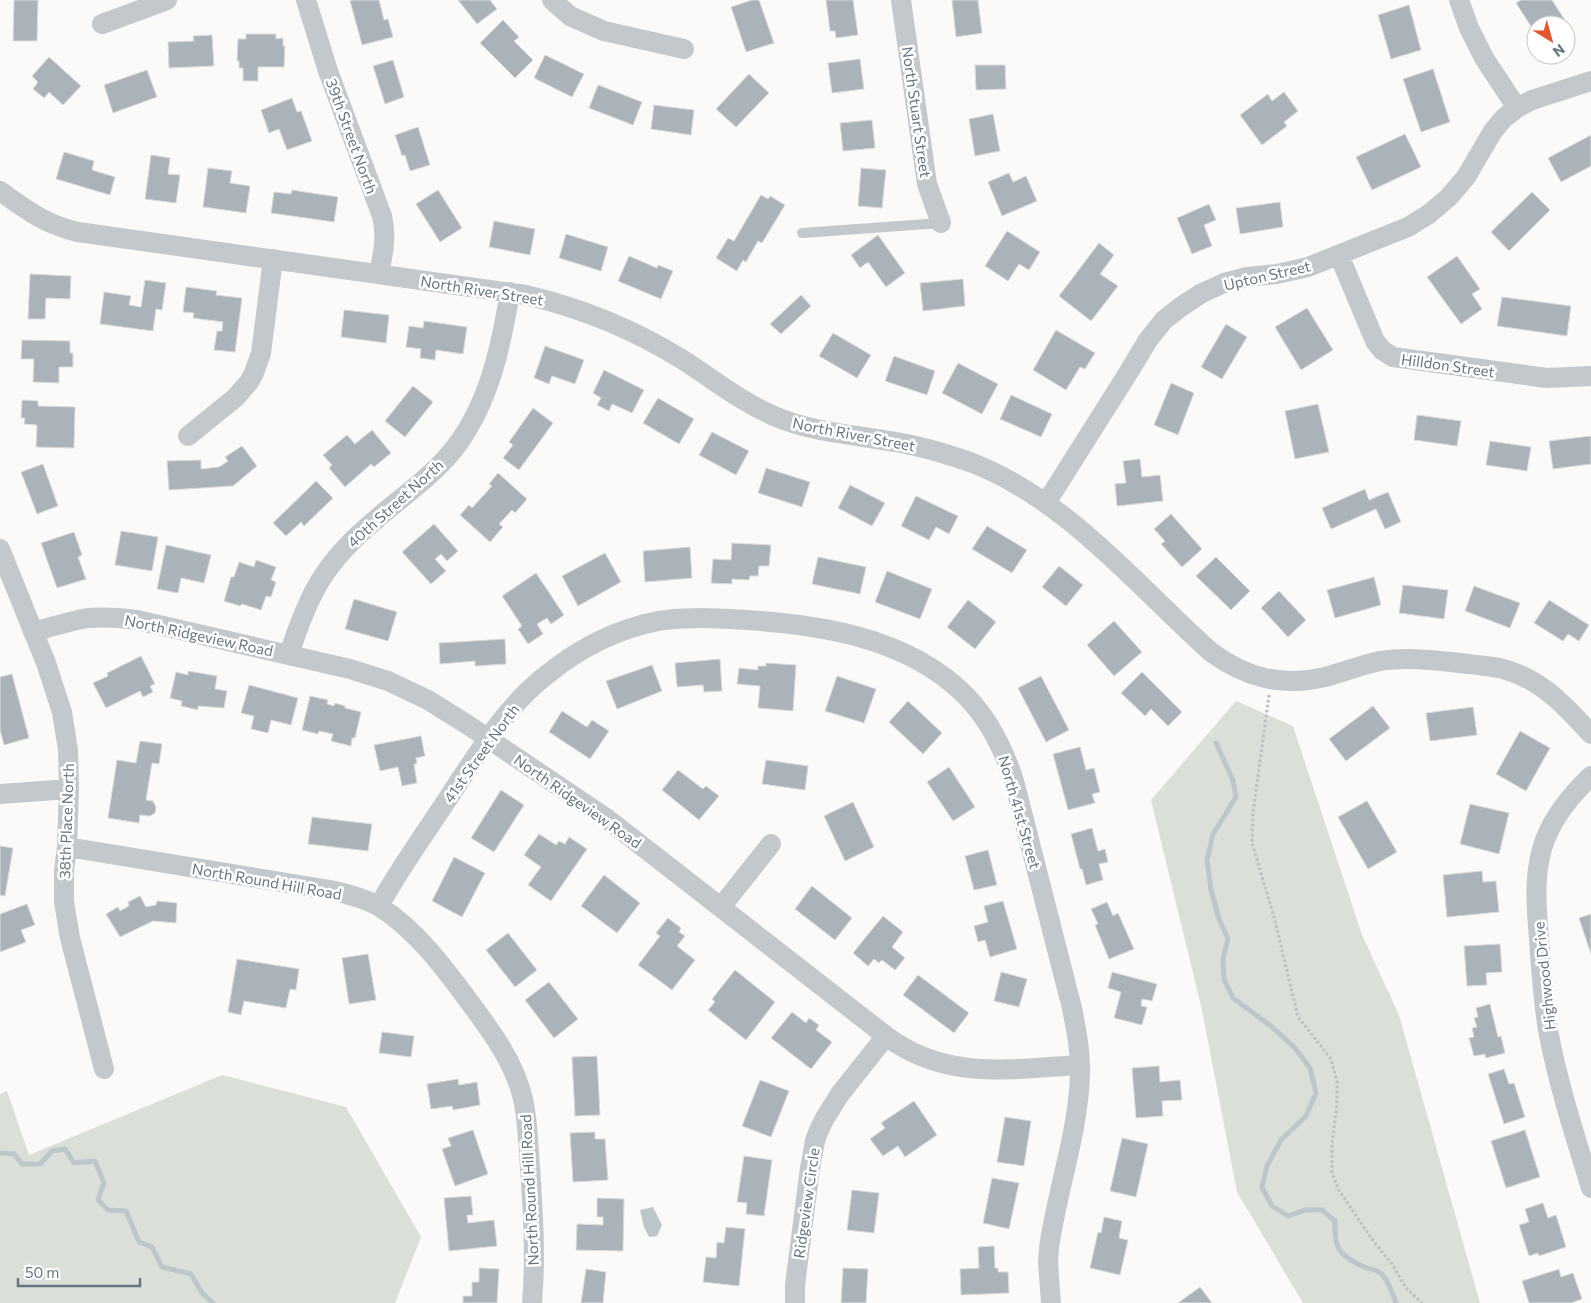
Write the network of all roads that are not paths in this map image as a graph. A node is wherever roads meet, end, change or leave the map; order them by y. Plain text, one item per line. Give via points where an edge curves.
1 (166, 0) edge
2 (306, 0) edge
3 (552, 0) edge
4 (901, 0) edge
5 (1459, 0) edge
6 (102, 24) dead end
7 (684, 49) dead end
8 (1591, 81) edge
9 (1517, 108) junction
10 (4, 201) edge
11 (941, 222) joint
12 (802, 233) dead end
13 (1339, 255) junction
14 (273, 259) junction
15 (379, 274) junction
16 (510, 292) junction
17 (1591, 376) edge
18 (188, 436) dead end
19 (1046, 503) junction
20 (0, 549) edge
21 (704, 618) joint
22 (33, 632) junction
23 (290, 655) junction
24 (1591, 734) edge
25 (488, 739) junction
26 (1591, 776) edge
27 (69, 789) junction
28 (0, 794) edge
29 (771, 844) dead end
30 (67, 847) junction
31 (379, 906) junction
32 (721, 906) junction
33 (886, 1036) junction
34 (1080, 1065) junction
35 (104, 1069) dead end
36 (1591, 1188) edge
37 (532, 1303) edge
38 (795, 1303) edge
39 (1051, 1303) edge

1 - 6 street
2 - 15 street, 39th Street North via 328,71 382,216 385,242
3 - 7 street via 570,16 604,31
4 - 11 street, North Stuart Street via 927,184
5 - 9 street via 1484,58
8 - 9 street, Upton Street
9 - 13 street, Upton Street via 1493,131 1466,177 1429,214 1408,227
10 - 14 street, North River Street via 72,231
11 - 12 lane
13 - 17 street, Hilldon Street via 1374,341 1393,357 1547,378
13 - 19 street, Upton Street via 1308,267 1224,283 1202,293 1164,320 1148,340
14 - 15 street, North River Street
14 - 18 street via 261,353 254,373 235,398
15 - 16 street, North River Street
16 - 19 street, North River Street via 562,304 630,332 773,416 816,430 889,441 970,462
16 - 23 street, 40th Street North via 492,377 468,427 432,472 358,535 334,560 309,599
19 - 24 street, North River Street via 1093,540 1211,652 1250,674 1298,681 1378,661 1399,659 1494,667 1518,674 1543,687
20 - 22 street, 38th Place North
21 - 25 street, 41st Street North via 642,625 610,636 580,652 526,692
21 - 34 street, North 41st Street via 789,624 864,638 926,665 977,708 1003,749 1014,780 1072,1008
22 - 23 street, North Ridgeview Road via 88,618 119,618
22 - 27 street, 38th Place North via 62,712 68,750
23 - 25 street, North Ridgeview Road via 388,681 449,712
25 - 31 street, 41st Street North
25 - 32 street, North Ridgeview Road via 606,818
26 - 36 street, Highwood Drive via 1560,810 1546,838 1538,871 1536,905 1550,1040
27 - 28 street
27 - 30 street, 38th Place North
29 - 32 street
30 - 31 street, North Round Hill Road via 311,886
30 - 35 street, 38th Place North via 66,919
31 - 37 street, North Round Hill Road via 436,958 494,1036 514,1071 526,1117 534,1220
32 - 33 street, North Ridgeview Road
33 - 34 street, North Ridgeview Road via 919,1056 962,1068 992,1070
33 - 38 street, Ridgeview Circle via 840,1094 815,1141
34 - 39 street via 1076,1118 1049,1248

